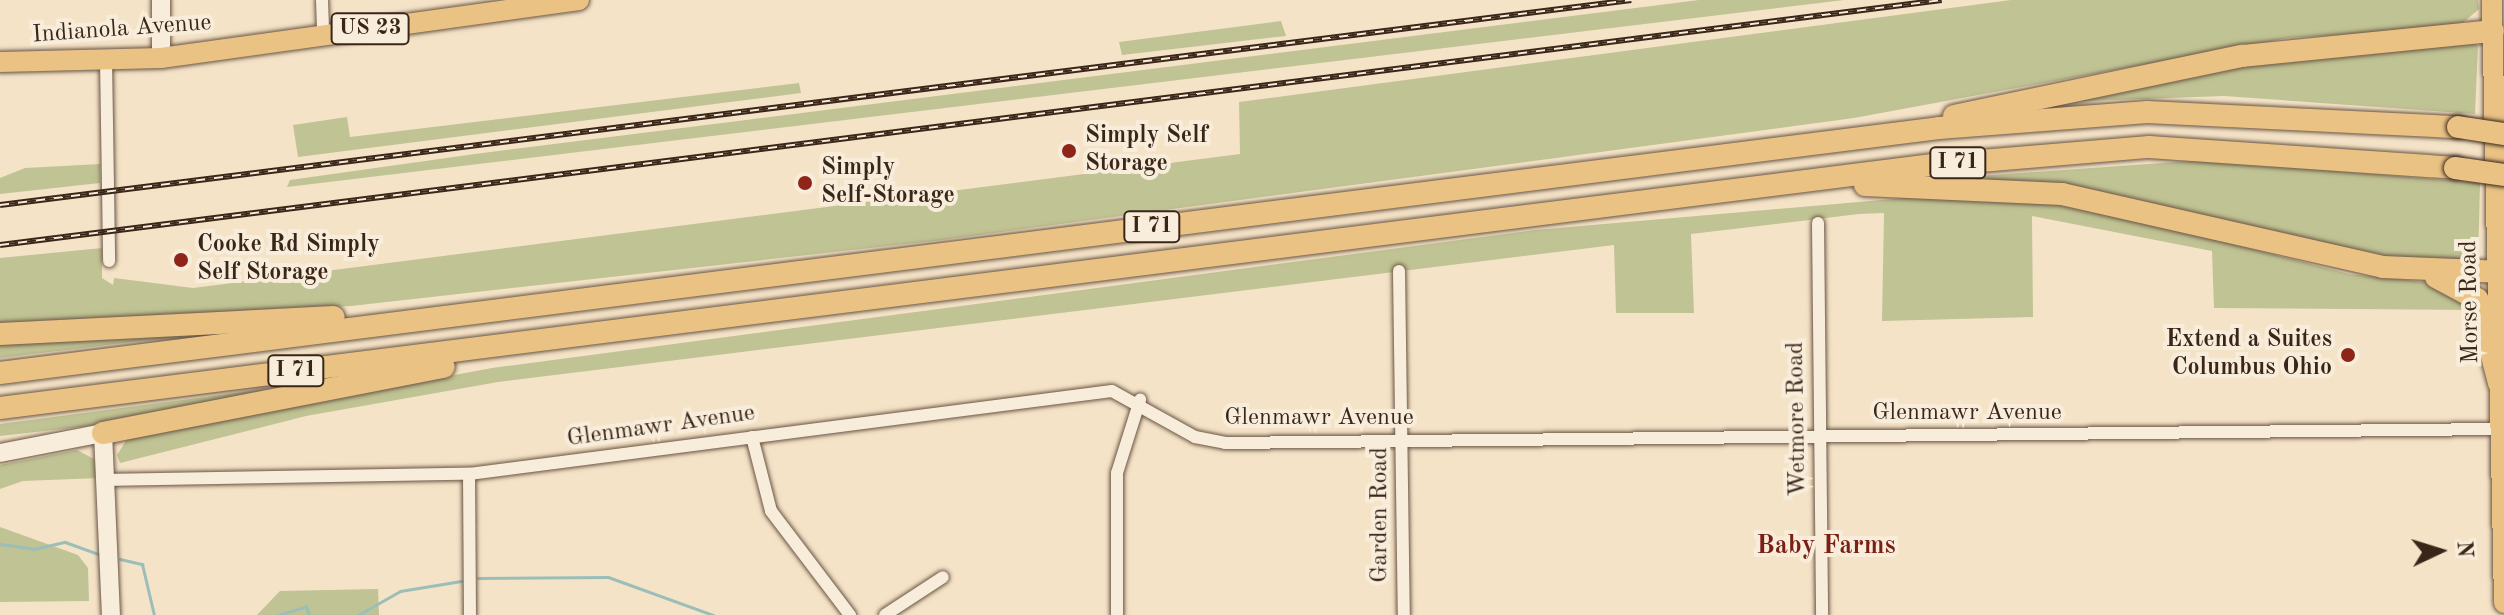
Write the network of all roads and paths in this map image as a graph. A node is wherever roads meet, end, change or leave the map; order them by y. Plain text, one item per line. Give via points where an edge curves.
1 (161, 0) edge
2 (322, 0) edge
3 (579, 0) edge
4 (2492, 0) edge
5 (476, 7) edge
6 (2498, 31) edge
7 (323, 36) junction
8 (161, 58) junction
9 (106, 60) junction
10 (0, 62) edge
11 (2504, 134) edge
12 (1883, 135) junction
13 (2504, 175) edge
14 (1768, 185) junction
15 (1818, 223) dead end
16 (109, 261) dead end
17 (2425, 270) junction
18 (1399, 271) dead end
19 (2500, 273) edge
20 (543, 304) junction
21 (0, 334) edge
22 (593, 336) junction
23 (0, 373) edge
24 (2499, 383) junction
25 (1140, 400) junction
26 (0, 408) edge
27 (2502, 429) edge
28 (103, 433) junction
29 (752, 437) junction
30 (1821, 437) junction
31 (1403, 442) junction
32 (0, 453) edge
33 (469, 474) junction
34 (108, 480) junction
35 (943, 577) dead end
36 (2504, 603) edge
37 (111, 615) edge
38 (470, 615) edge
39 (850, 615) edge
40 (885, 615) edge
41 (1117, 615) edge
42 (1404, 615) edge
43 (1822, 615) edge

1 - 8 main road
2 - 7 street
3 - 5 main road, Indianola Avenue / US 23
4 - 6 main road, Morse Road
5 - 7 main road, Indianola Avenue / US 23
6 - 12 highway via 2242,56
6 - 19 main road, Morse Road
7 - 8 main road, Indianola Avenue / US 23
8 - 9 main road, Indianola Avenue / US 23
9 - 10 main road, Indianola Avenue / US 23
9 - 16 street
11 - 12 highway, I 71, bridge via 2357,117 2147,112
12 - 20 highway, I 71
13 - 14 highway, I 71, bridge via 2149,147
14 - 17 highway via 2062,194 2383,267
14 - 22 highway, I 71
15 - 30 street, Wetmore Road
17 - 19 highway
17 - 24 highway via 2477,299
18 - 31 street, Garden Road
19 - 24 main road, Morse Road
20 - 21 highway
20 - 23 highway, I 71
22 - 26 highway, I 71
22 - 28 highway
24 - 27 main road, Morse Road
25 - 29 street, Glenmawr Avenue via 1090,393
25 - 31 street, Glenmawr Avenue via 1195,437 1225,443
25 - 41 street via 1117,473
27 - 30 street, Glenmawr Avenue
27 - 36 main road, Morse Road
28 - 32 main road
28 - 34 main road
29 - 33 street, Glenmawr Avenue
29 - 39 street via 771,511
30 - 31 street, Glenmawr Avenue
30 - 43 street, Wetmore Road
31 - 42 street, Garden Road
33 - 34 street, Glenmawr Avenue
33 - 38 street
34 - 37 main road
35 - 40 street

